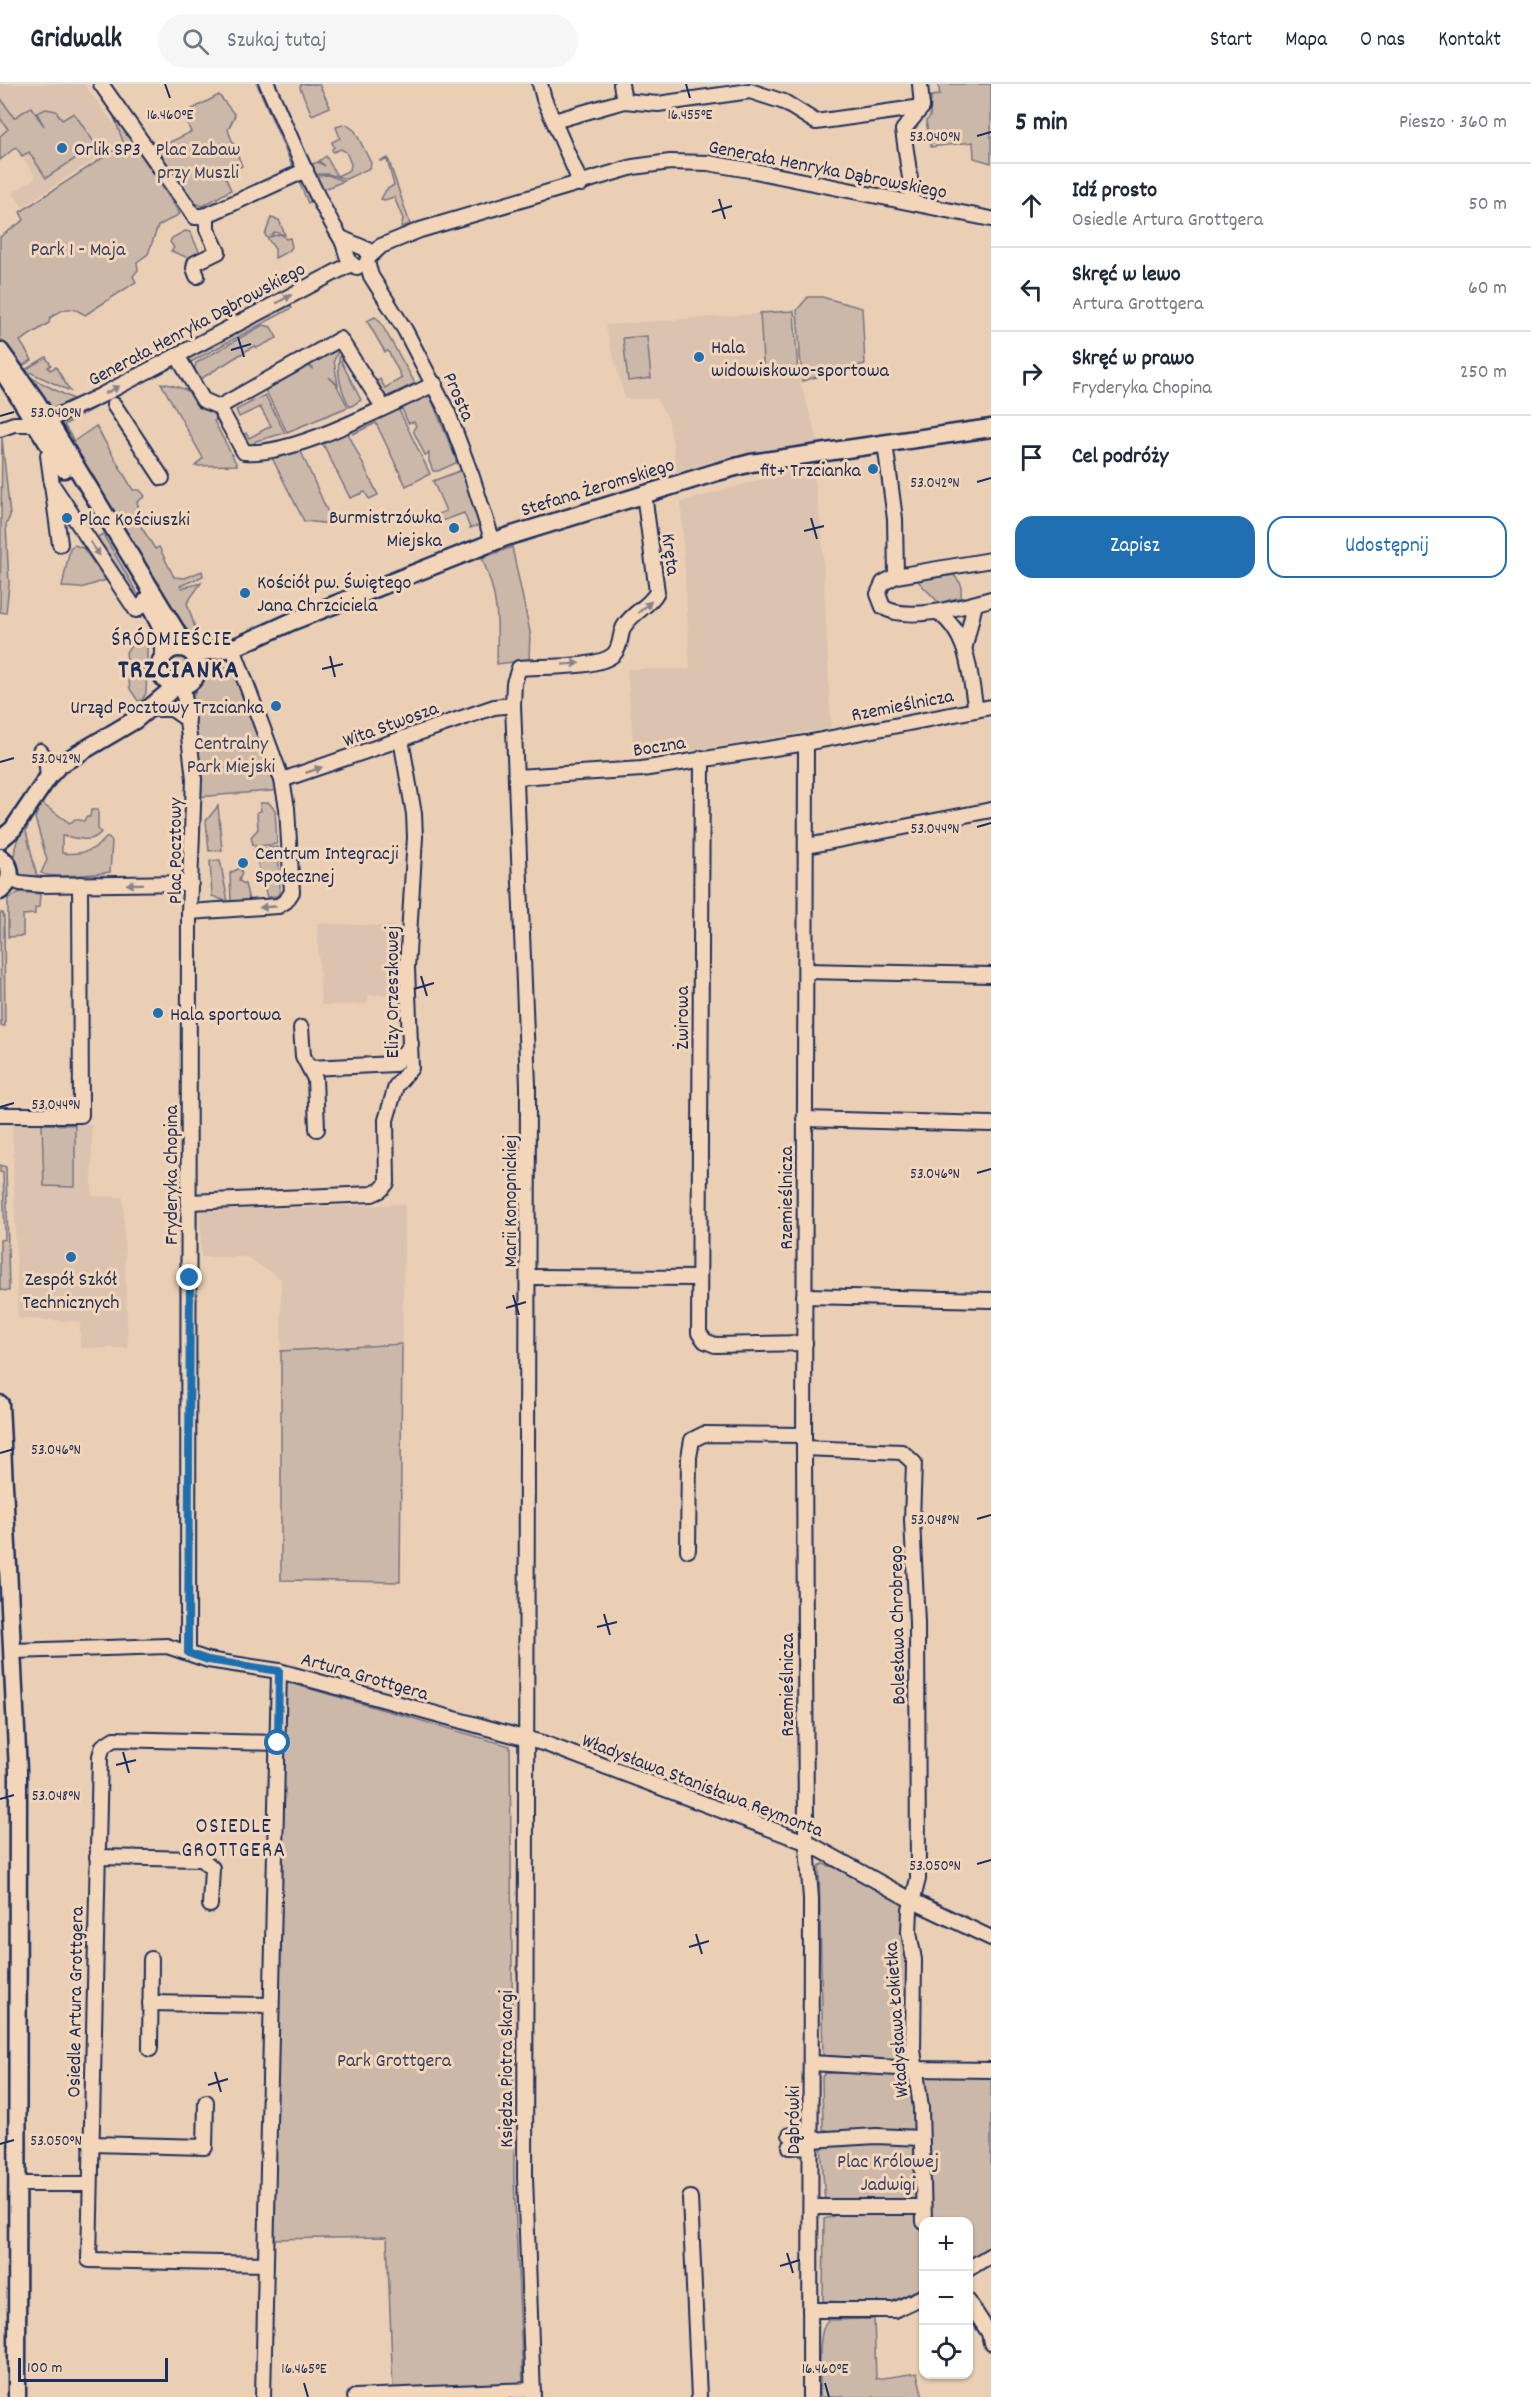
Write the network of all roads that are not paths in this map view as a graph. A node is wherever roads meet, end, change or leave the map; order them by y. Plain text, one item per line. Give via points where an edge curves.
1 (101, 84) edge
2 (267, 84) edge
3 (540, 84) edge
4 (621, 84) edge
5 (773, 84) edge
6 (920, 84) edge
7 (777, 99) junction
8 (624, 101) junction
9 (922, 107) junction
10 (554, 122) junction
11 (306, 170) junction
12 (581, 184) junction
13 (910, 202) junction
14 (207, 215) junction
15 (991, 219) edge
16 (359, 257) junction
17 (198, 276) dead end
18 (0, 351) edge
19 (178, 357) junction
20 (0, 367) edge
21 (11, 384) junction
22 (435, 384) junction
23 (114, 405) dead end
24 (24, 406) junction
25 (219, 407) junction
26 (383, 407) junction
27 (991, 428) edge
28 (4, 430) edge
29 (49, 433) junction
30 (885, 443) junction
31 (162, 478) dead end
32 (51, 483) junction
33 (644, 494) junction
34 (493, 542) junction
35 (60, 544) dead end
36 (991, 560) edge
37 (896, 576) junction
38 (150, 594) junction
39 (991, 599) edge
40 (975, 604) junction
41 (939, 613) junction
42 (965, 646) junction
43 (233, 648) junction
44 (190, 651) junction
45 (164, 655) junction
46 (522, 668) joint
47 (162, 675) junction
48 (185, 682) junction
49 (513, 705) junction
50 (991, 707) edge
51 (148, 710) junction
52 (976, 710) junction
53 (188, 720) junction
54 (401, 739) junction
55 (806, 743) junction
56 (702, 758) junction
57 (66, 760) junction
58 (48, 777) junction
59 (517, 777) junction
60 (282, 780) junction
61 (991, 810) edge
62 (6, 835) edge
63 (807, 846) junction
64 (3, 879) edge
65 (191, 883) junction
66 (80, 885) junction
67 (189, 912) junction
68 (806, 971) junction
69 (991, 975) edge
70 (301, 1028) dead end
71 (411, 1044) junction
72 (395, 1064) junction
73 (310, 1068) junction
74 (396, 1086) junction
75 (0, 1115) edge
76 (804, 1119) junction
77 (991, 1124) edge
78 (317, 1129) dead end
79 (190, 1202) junction
80 (529, 1277) junction
81 (699, 1278) junction
82 (804, 1296) junction
83 (991, 1300) edge
84 (805, 1343) junction
85 (0, 1404) edge
86 (804, 1442) junction
87 (688, 1550) dead end
88 (14, 1651) junction
89 (188, 1653) junction
90 (279, 1671) junction
91 (526, 1741) junction
92 (278, 1743) junction
93 (808, 1843) junction
94 (97, 1857) junction
95 (914, 1901) junction
96 (210, 1905) dead end
97 (991, 1938) edge
98 (151, 1959) dead end
99 (150, 2003) junction
100 (270, 2005) junction
101 (150, 2049) dead end
102 (811, 2063) junction
103 (915, 2069) junction
104 (991, 2070) edge
105 (206, 2102) dead end
106 (921, 2138) junction
107 (811, 2140) junction
108 (790, 2141) dead end
109 (91, 2144) junction
110 (18, 2184) junction
111 (90, 2184) junction
112 (690, 2198) dead end
113 (818, 2206) dead end
114 (922, 2207) junction
115 (923, 2217) edge
116 (991, 2255) edge
117 (265, 2264) junction
118 (973, 2266) edge
119 (919, 2298) edge
120 (973, 2308) edge
121 (810, 2310) junction
122 (990, 2338) edge
123 (533, 2393) edge
124 (17, 2397) edge
125 (263, 2397) edge
126 (356, 2397) edge
127 (699, 2397) edge
128 (810, 2397) edge

1 - 14 street via 193,216
2 - 11 street
3 - 10 street
4 - 8 street
5 - 7 street
6 - 9 street
7 - 8 street via 750,91 658,104
7 - 9 street via 816,122
8 - 10 street
9 - 13 street via 903,130
10 - 12 street
11 - 14 street
11 - 16 street via 323,211
12 - 13 street, Generała Henryka Dąbrowskiego via 633,167 670,162 708,163
12 - 16 street, Generała Henryka Dąbrowskiego via 420,230
13 - 15 street, Generała Henryka Dąbrowskiego
14 - 17 street via 207,229 218,252 195,263
19 -> 16 street, Generała Henryka Dąbrowskiego
16 - 22 street, Prosta
18 - 29 main road via 18,373
19 - 25 street via 202,400
29 -> 19 street, Generała Henryka Dąbrowskiego
20 - 21 main road
21 - 24 main road
21 - 29 main road via 20,390
22 - 26 street
22 - 34 street, Prosta via 461,446
23 - 31 street
24 - 28 street via 21,418
24 - 29 main road
25 - 26 street via 244,452 261,454 299,444
25 - 26 street via 340,339
27 - 30 main road, Stefana Żeromskiego
28 - 29 street
29 - 32 street
29 - 38 main road
29 - 38 main road via 47,430 81,483 92,491
30 - 33 main road, Stefana Żeromskiego via 752,463
30 - 37 street via 895,519
32 - 35 street
32 -> 38 street via 136,610
33 - 34 main road, Stefana Żeromskiego
46 -> 33 street, Kręta via 603,662 620,644 624,626 651,603 657,592
34 - 43 main road, Stefana Żeromskiego
36 - 37 street
37 - 41 street via 878,591 883,607
38 - 44 main road
38 - 45 main road via 161,627
39 - 40 street
40 - 41 street
40 - 42 street
41 - 42 street via 957,630
42 - 52 street
43 - 44 main road, Stefana Żeromskiego
43 - 48 main road, Stefana Żeromskiego
43 - 60 street, Plac Pocztowy
44 - 45 main road via 174,648
44 - 48 main road via 198,664
45 - 47 main road
46 - 49 street, Marii Konopnickiej via 514,683
47 - 48 main road via 165,680
47 - 51 main road
48 - 51 main road, Stefana Żeromskiego
48 - 53 street, Plac Pocztowy
49 - 54 street, Wita Stwosza via 494,707
49 - 59 street, Marii Konopnickiej
50 - 52 street, Rzemieślnicza
51 - 53 street via 172,709
51 - 57 main road, Stefana Żeromskiego
52 - 55 street, Rzemieślnicza
53 - 65 street, Plac Pocztowy via 194,779
60 -> 54 street, Wita Stwosza
54 - 71 street, Elizy Orzeszkowej via 415,837 407,968
55 - 56 street, Boczna
55 - 63 street, Rzemieślnicza
56 - 59 street, Boczna via 642,769
56 - 81 street, Żwirowa
57 - 58 main road, Stefana Żeromskiego
57 - 58 street via 43,754
58 - 62 main road, Stefana Żeromskiego
59 - 80 street, Marii Konopnickiej via 527,1002
60 -> 67 street, Plac Pocztowy via 292,883 286,901 276,906
61 - 63 street
62 - 64 main road
63 - 68 street, Rzemieślnicza
64 - 66 street via 27,884
65 -> 66 street
65 - 67 street, Plac Pocztowy
66 - 75 street via 81,1115
67 - 79 street, Fryderyka Chopina
68 - 69 street
68 - 76 street, Rzemieślnicza
70 - 73 street via 303,1056
71 - 72 street
71 - 74 street, Elizy Orzeszkowej via 411,1068
72 - 73 street
72 - 74 street
73 - 78 street via 315,1078
74 - 79 street, Elizy Orzeszkowej via 386,1120 387,1183 381,1190 372,1194
76 - 77 street
76 - 82 street, Rzemieślnicza
79 - 89 street, Fryderyka Chopina
80 - 81 street
80 - 91 street, Marii Konopnickiej
81 - 84 street, Żwirowa via 699,1333 705,1341 715,1345
82 - 83 street
82 - 84 street, Rzemieślnicza
84 - 86 street, Rzemieślnicza
85 - 88 main road
86 - 87 street, Bolesława Chrobrego via 704,1434 692,1440
86 - 93 street, Rzemieślnicza
86 - 95 street, Bolesława Chrobrego via 902,1452 914,1463 918,1880
88 - 89 street, Artura Grottgera via 167,1646
88 - 110 main road via 18,1771
89 - 90 street, Artura Grottgera
90 - 91 street, Artura Grottgera
90 - 92 street
91 - 93 street, Władysława Stanisława Reymonta via 546,1744
91 - 123 street, Księdza Piotra Skargi via 525,2177
92 - 94 street, Osiedle Artura Grottgera via 114,1739 103,1746 100,1756
92 - 100 street
93 - 95 street, Władysława Stanisława Reymonta
93 - 102 street, Dąbrówki
94 - 96 street via 202,1859 212,1868
94 - 109 street, Osiedle Artura Grottgera
95 - 97 street, Władysława Stanisława Reymonta
95 - 103 street, Władysława Łokietka via 909,1932 914,1960
98 - 99 street
99 - 100 street
99 - 101 street
100 - 117 street
102 - 103 street
102 - 107 street, Dąbrówki
103 - 104 street
103 - 106 street, Władysława Łokietka
105 - 109 street via 205,2147
106 - 107 street
106 - 114 street, Władysława Łokietka
107 - 108 street
107 - 121 street, Dąbrówki
109 - 111 street, Osiedle Artura Grottgera
110 - 111 street
110 - 124 main road
111 - 117 street, Osiedle Artura Grottgera via 89,2260
112 - 127 street
113 - 114 street
114 - 115 street, Władysława Łokietka
116 - 118 street
117 - 125 street
119 - 121 street via 894,2310
120 - 122 street
121 - 128 street, Dąbrówki
123 - 126 street

